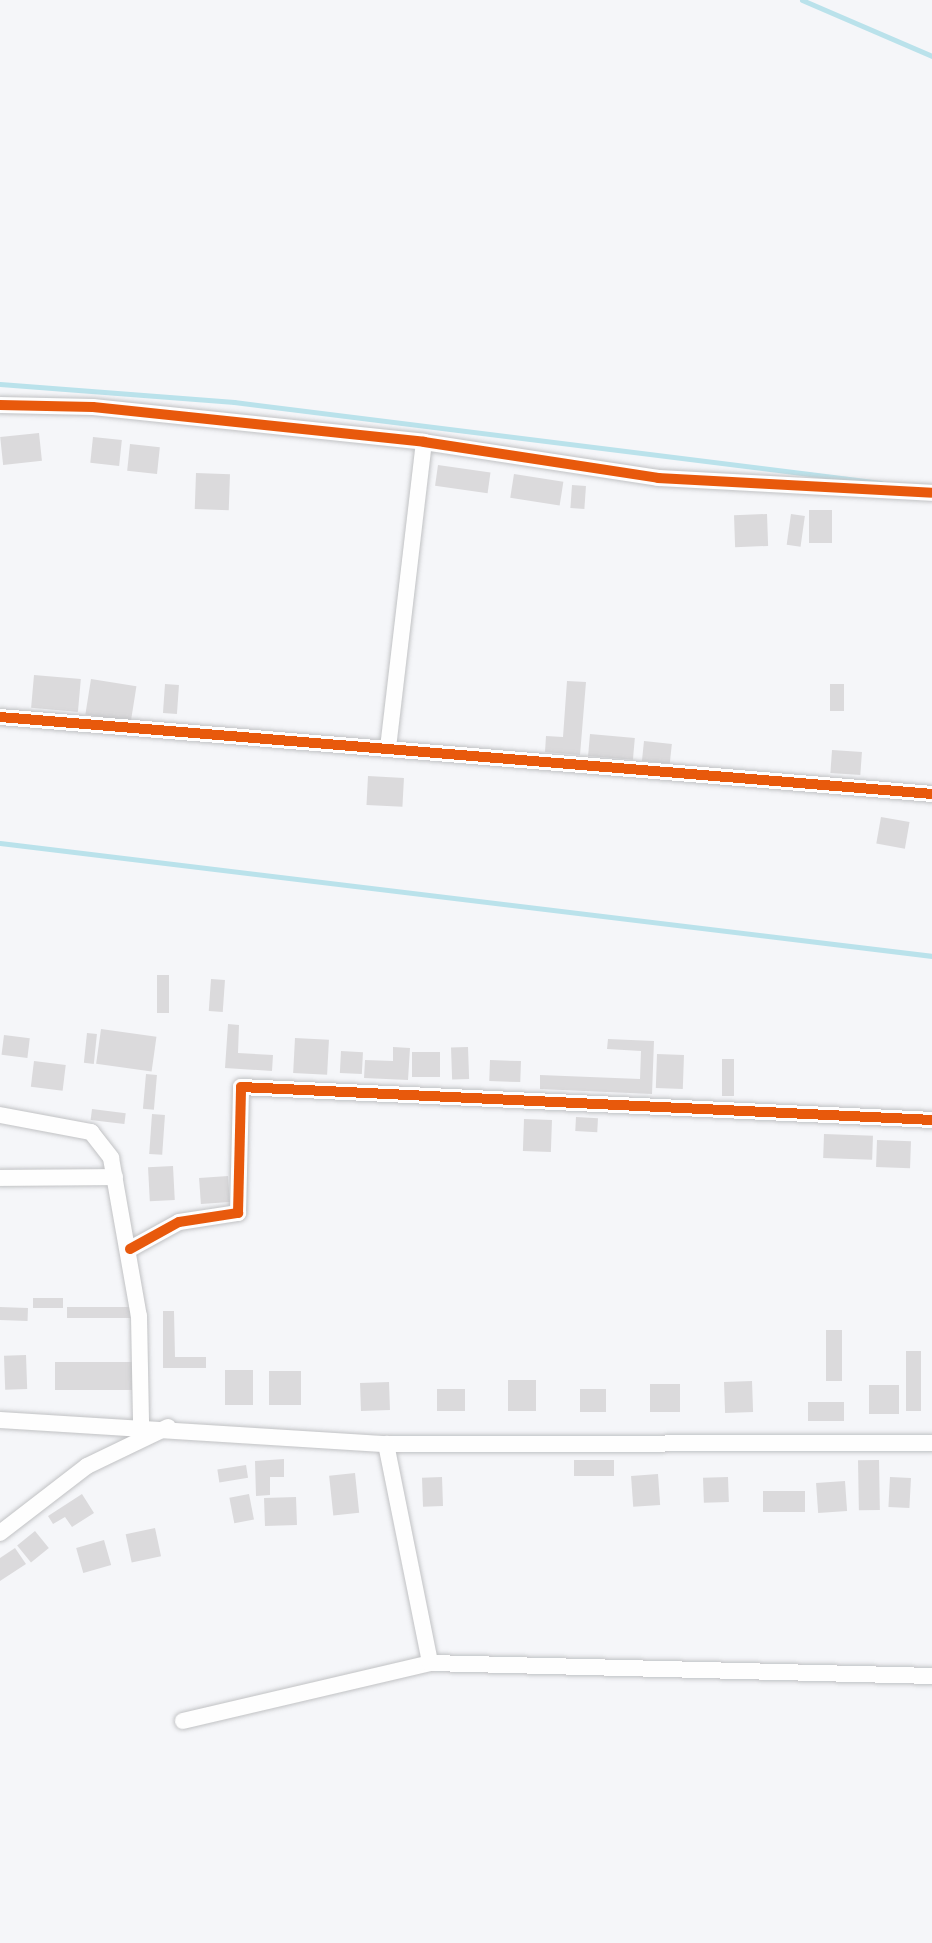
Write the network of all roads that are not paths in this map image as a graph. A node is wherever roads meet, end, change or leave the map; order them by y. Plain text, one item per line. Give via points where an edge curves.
1 (0, 405) edge
2 (424, 442) junction
3 (932, 493) edge
4 (0, 717) edge
5 (388, 748) junction
6 (932, 794) edge
7 (0, 1115) edge
8 (932, 1120) edge
9 (115, 1177) junction
10 (0, 1178) edge
11 (130, 1249) junction
12 (0, 1420) edge
13 (141, 1424) junction
14 (170, 1427) junction
15 (932, 1443) edge
16 (386, 1444) junction
17 (0, 1533) edge
18 (430, 1663) junction
19 (932, 1676) edge
20 (183, 1721) dead end

1 - 2 street via 93,407
2 - 3 street via 658,478
2 - 5 street
4 - 5 street
5 - 6 street
7 - 9 street via 91,1132 111,1158
8 - 11 street via 241,1087 238,1213 179,1222
9 - 10 street
9 - 11 street
11 - 13 street
12 - 13 street
13 - 14 street
14 - 16 street
14 - 17 street via 87,1466
15 - 16 street
16 - 18 street
18 - 19 street
18 - 20 street

